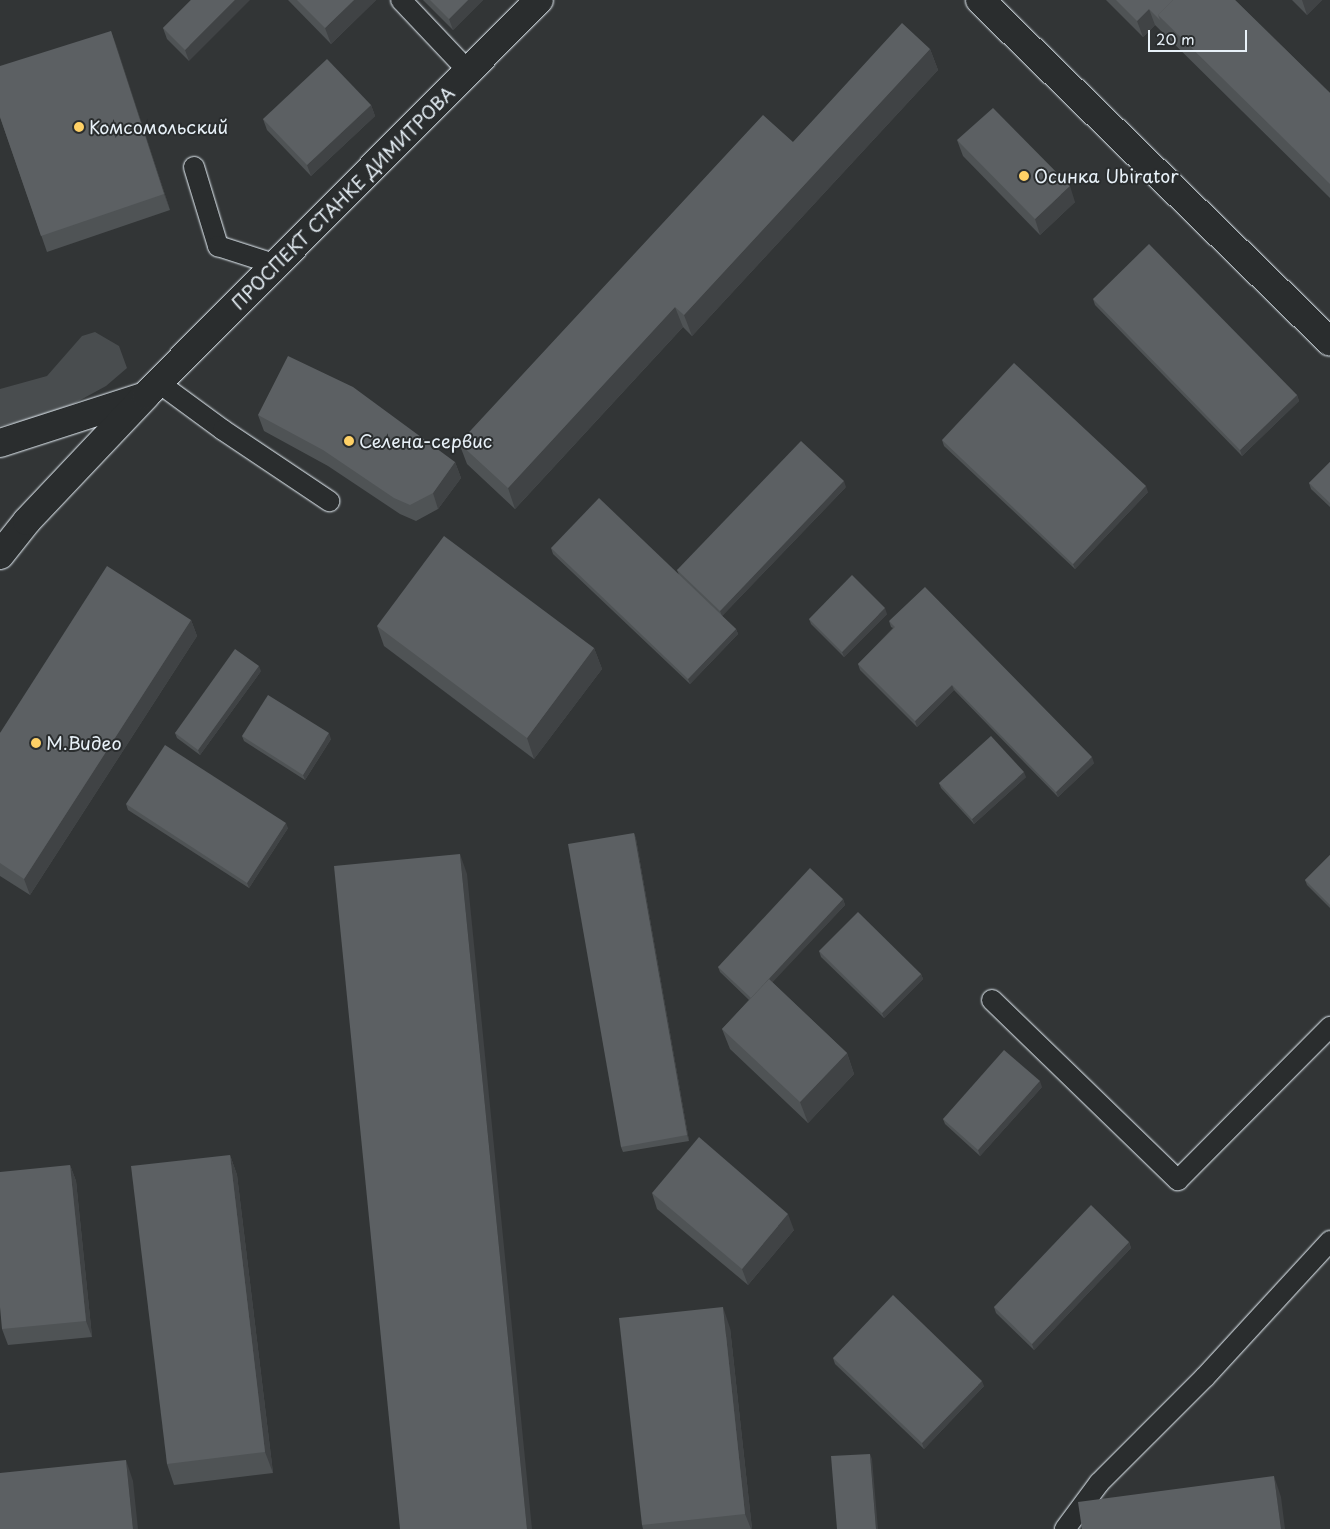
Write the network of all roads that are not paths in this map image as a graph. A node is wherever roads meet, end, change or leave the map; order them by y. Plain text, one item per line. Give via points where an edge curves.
1 (401, 0) edge
2 (540, 0) edge
3 (990, 3) edge
4 (469, 72) junction
5 (194, 167) dead end
6 (277, 265) junction
7 (1330, 342) edge
8 (153, 389) junction
9 (0, 443) edge
10 (329, 501) dead end
11 (28, 521) junction
12 (0, 534) edge
13 (0, 555) edge
14 (992, 1000) dead end
15 (1330, 1027) edge
16 (1330, 1241) edge
17 (1065, 1529) edge

1 - 4 lane
2 - 4 main road, ПРОСПЕКТ СТАНКЕ ДИМИТРОВА
3 - 7 main road
4 - 6 main road, ПРОСПЕКТ СТАНКЕ ДИМИТРОВА
5 - 6 lane via 218,246
6 - 8 main road, ПРОСПЕКТ СТАНКЕ ДИМИТРОВА
8 - 9 main road, ПРОСПЕКТ СТАНКЕ ДИМИТРОВА
8 - 10 lane via 223,430
8 - 11 main road, ПРОСПЕКТ СТАНКЕ ДИМИТРОВА
11 - 12 main road
11 - 13 main road, ПРОСПЕКТ СТАНКЕ ДИМИТРОВА
14 - 15 lane via 1178,1180
16 - 17 lane via 1205,1377 1099,1483

